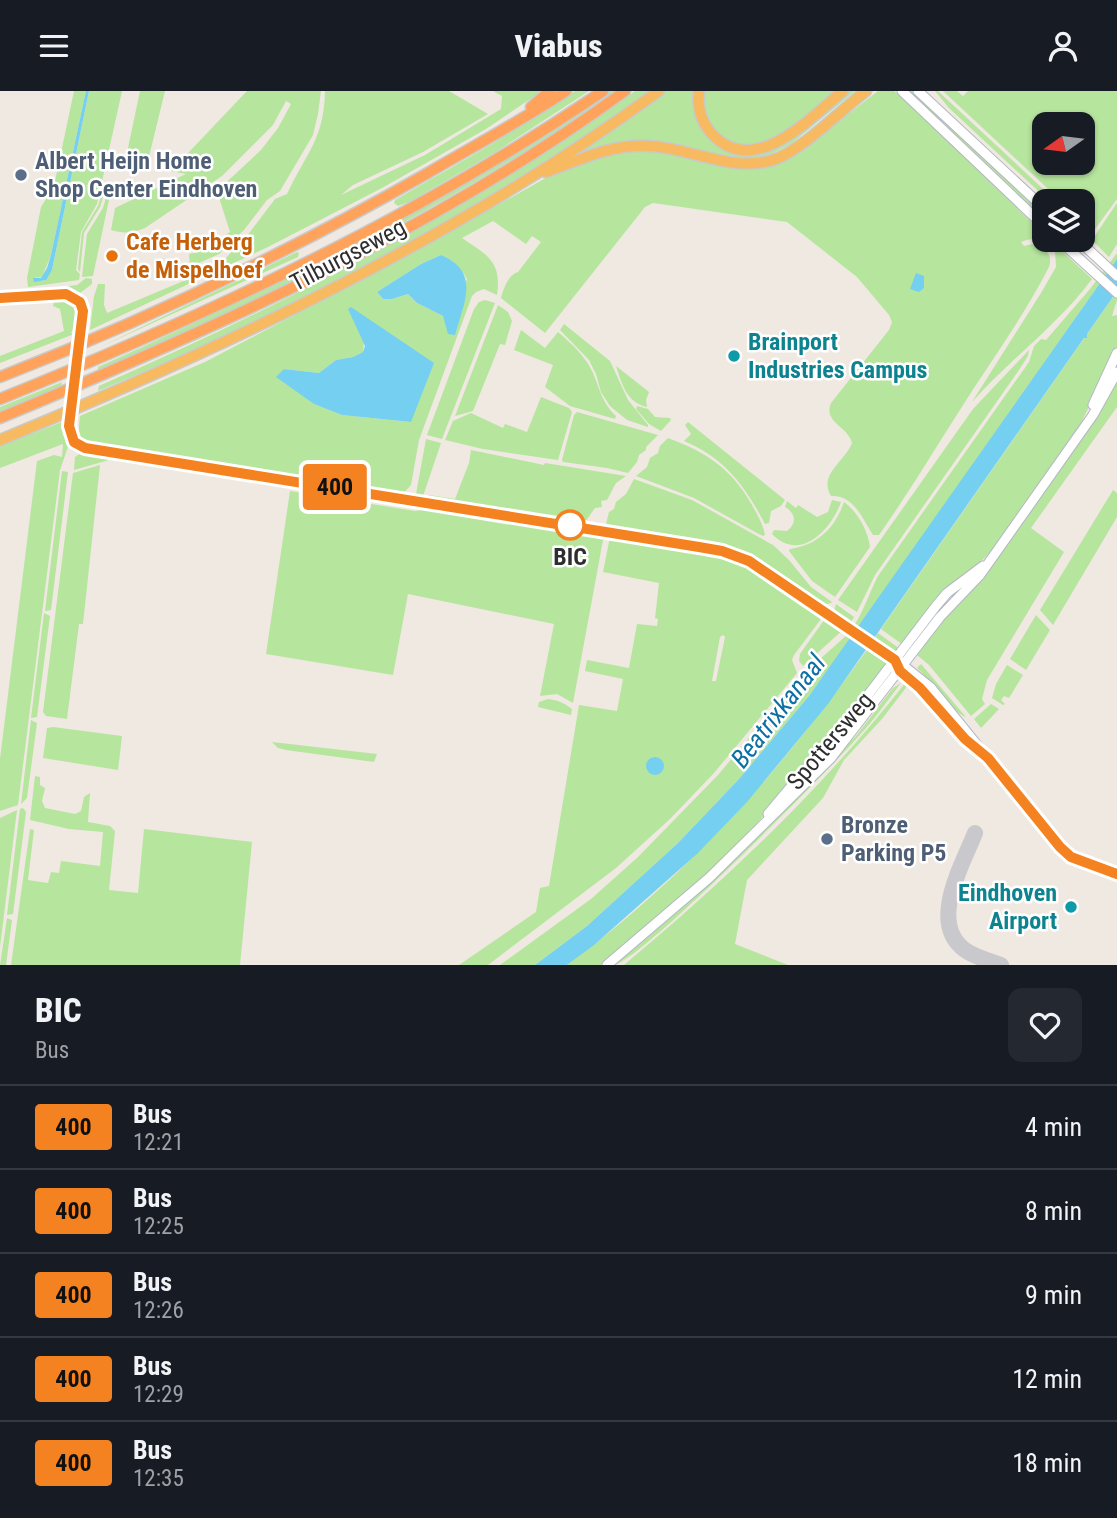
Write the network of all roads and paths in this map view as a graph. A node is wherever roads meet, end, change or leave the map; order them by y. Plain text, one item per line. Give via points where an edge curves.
1 (550, 91) edge
2 (566, 91) edge
3 (603, 91) edge
4 (625, 91) edge
5 (659, 91) edge
6 (699, 91) edge
7 (843, 91) edge
8 (866, 91) edge
9 (902, 91) edge
10 (918, 91) edge
11 (505, 129) junction
12 (524, 180) junction
13 (1032, 197) edge
14 (1032, 215) edge
15 (1072, 252) edge
16 (1091, 252) edge
17 (1117, 276) edge
18 (1113, 289) edge
19 (1117, 352) edge
20 (1117, 372) edge
21 (0, 377) edge
22 (0, 399) edge
23 (0, 418) edge
24 (1081, 429) junction
25 (0, 440) edge
26 (986, 564) junction
27 (895, 660) junction
28 (902, 668) junction
29 (760, 827) junction
30 (1117, 874) edge
31 (607, 965) edge

1 - 11 highway
2 - 11 highway, Tilburgseweg
3 - 22 highway, Tilburgseweg via 496,159 370,230 98,359
4 - 23 highway, Tilburgseweg via 501,174 405,229 288,289
5 - 12 highway, Tilburgseweg
6 - 7 highway via 700,114 711,132 730,146 751,150 778,142
8 - 12 highway via 794,148 767,161 735,164 662,147 624,147
9 - 14 main road
10 - 13 main road
11 - 21 highway, Tilburgseweg via 272,256 100,337
12 - 25 highway, Tilburgseweg via 296,307
15 - 18 main road
16 - 17 main road
19 - 24 main road, Spottersweg
20 - 24 main road, Spottersweg
24 - 26 main road, Spottersweg
26 - 27 main road, Spottersweg via 939,601
26 - 28 main road, Spottersweg
27 - 28 street
27 - 29 main road, Spottersweg
28 - 29 main road, Spottersweg via 831,758
28 - 30 street via 965,739 988,758 1068,855
29 - 31 main road, Spottersweg via 694,892

